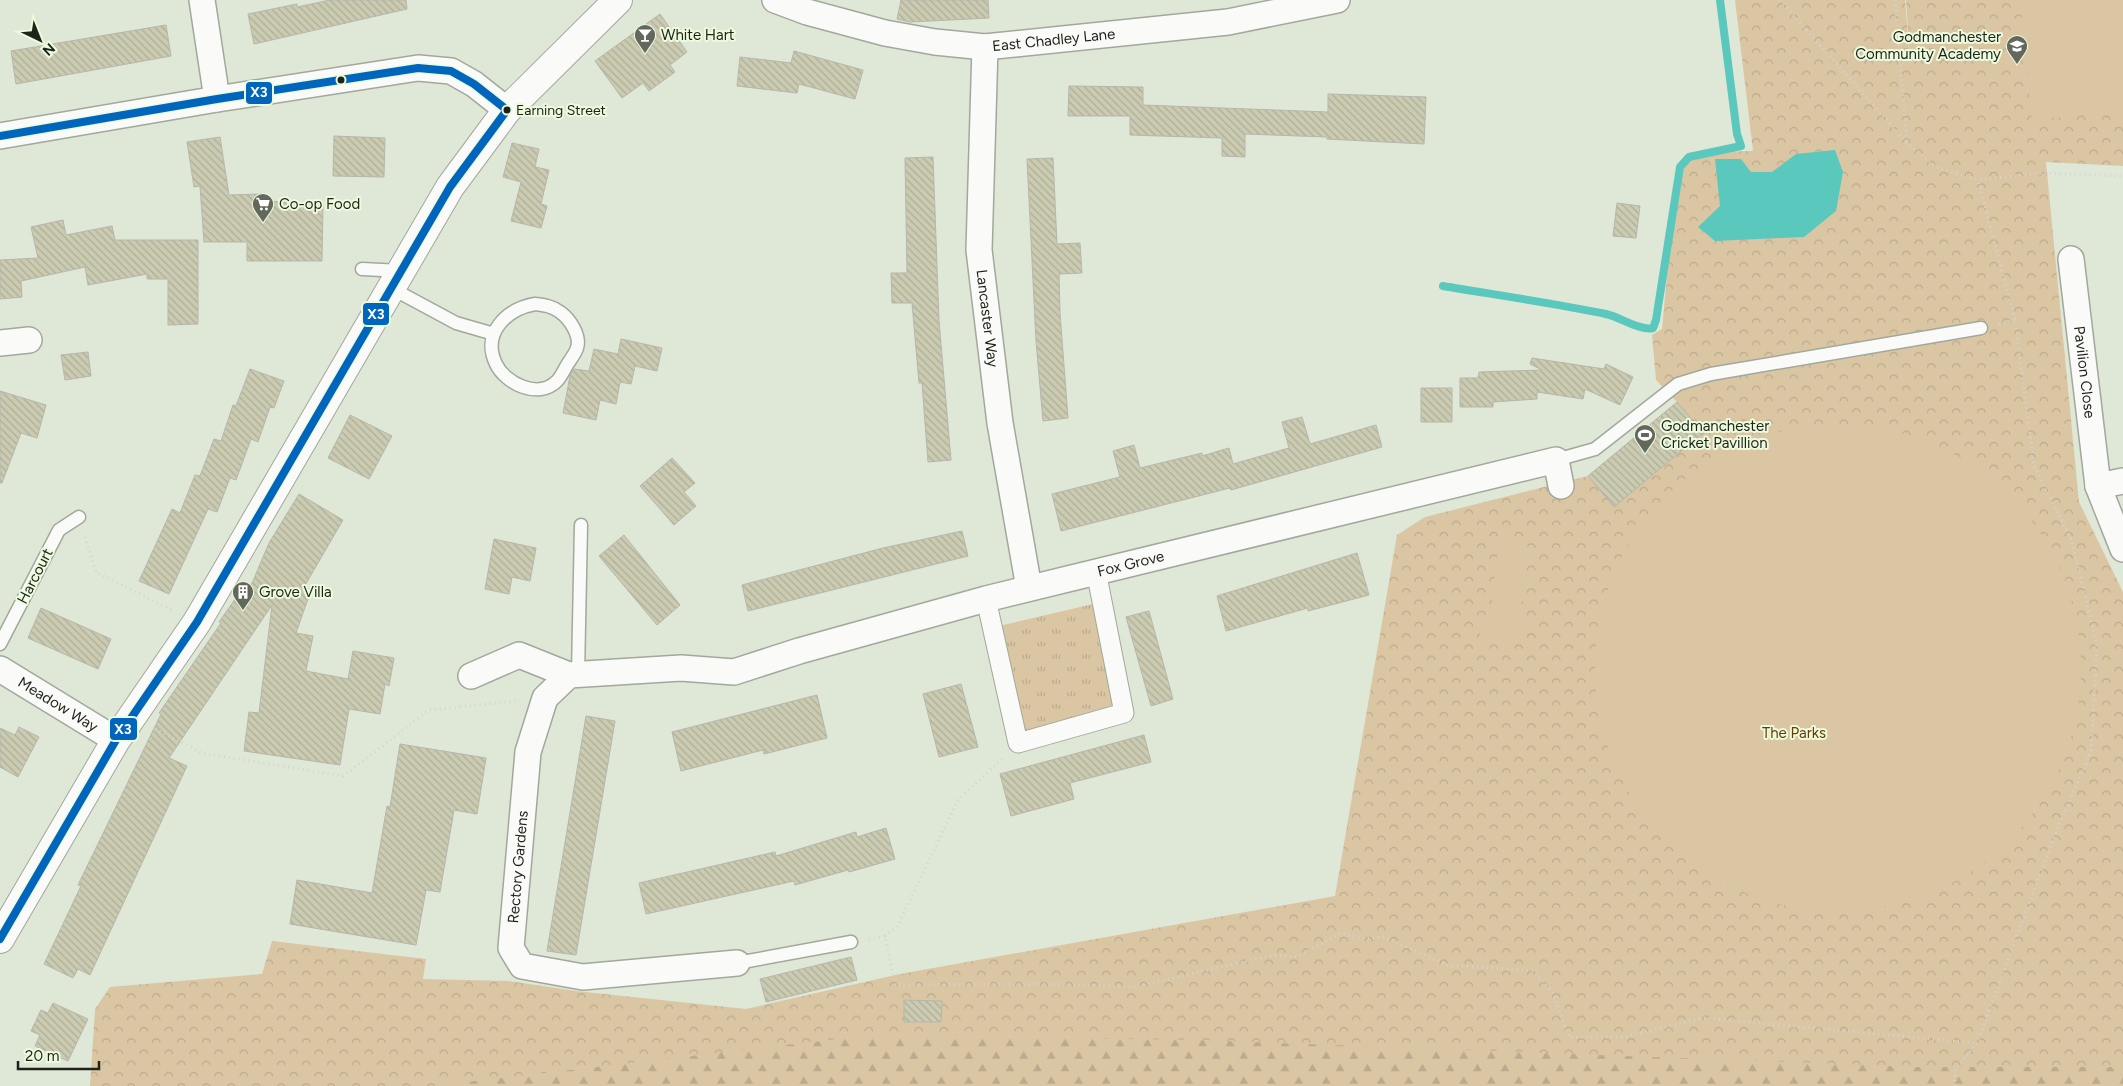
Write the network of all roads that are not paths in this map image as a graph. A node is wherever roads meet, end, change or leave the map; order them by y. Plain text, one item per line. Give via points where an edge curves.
1 (202, 0) edge
2 (774, 0) edge
3 (1337, 0) edge
4 (606, 4) edge
5 (985, 47) junction
6 (217, 99) junction
7 (507, 110) junction
8 (0, 136) edge
9 (2070, 258) dead end
10 (362, 270) dead end
11 (396, 279) junction
12 (1982, 328) dead end
13 (494, 334) junction
14 (29, 340) dead end
15 (0, 343) edge
16 (1556, 460) junction
17 (2123, 481) edge
18 (1561, 486) dead end
19 (2098, 486) junction
20 (79, 517) road end
21 (581, 526) dead end
22 (2123, 549) edge
23 (1096, 571) junction
24 (1029, 588) junction
25 (986, 599) junction
26 (0, 644) edge
27 (0, 669) edge
28 (574, 675) junction
29 (471, 676) dead end
30 (116, 740) junction
31 (0, 939) edge
32 (851, 942) road end
33 (737, 963) joint

1 - 6 street
2 - 5 street, East Chadley Lane via 885,33
3 - 5 street, East Chadley Lane via 1228,22
4 - 7 main road
5 - 24 street, Lancaster Way via 979,250 1000,423
6 - 7 street via 418,68 451,71
6 - 8 street
7 - 11 main road via 450,187
9 - 19 street, Pavilion Close
10 - 11 lane
11 - 13 lane via 456,324
11 - 30 main road via 197,622
12 - 16 lane via 1711,374 1678,384 1595,449
13 - 13 lane via 492,349 495,363 515,384 529,389 557,382 577,347 576,334 570,322 548,306 535,304 509,312
14 - 15 street
16 - 18 street
16 - 23 street, Fox Grove
17 - 19 street
19 - 22 street, Pavilion Close
20 - 26 lane, Harcourt via 59,530
21 - 28 lane
23 - 24 street, Fox Grove
23 - 25 street via 1124,712 1018,743
24 - 25 street, Fox Grove
25 - 28 street, Fox Grove via 734,672 681,668
27 - 30 street, Meadow Way
28 - 29 street via 519,655
28 - 33 street, Rectory Gardens via 546,698 528,752 511,948 522,966 583,977
30 - 31 main road
32 - 33 lane

